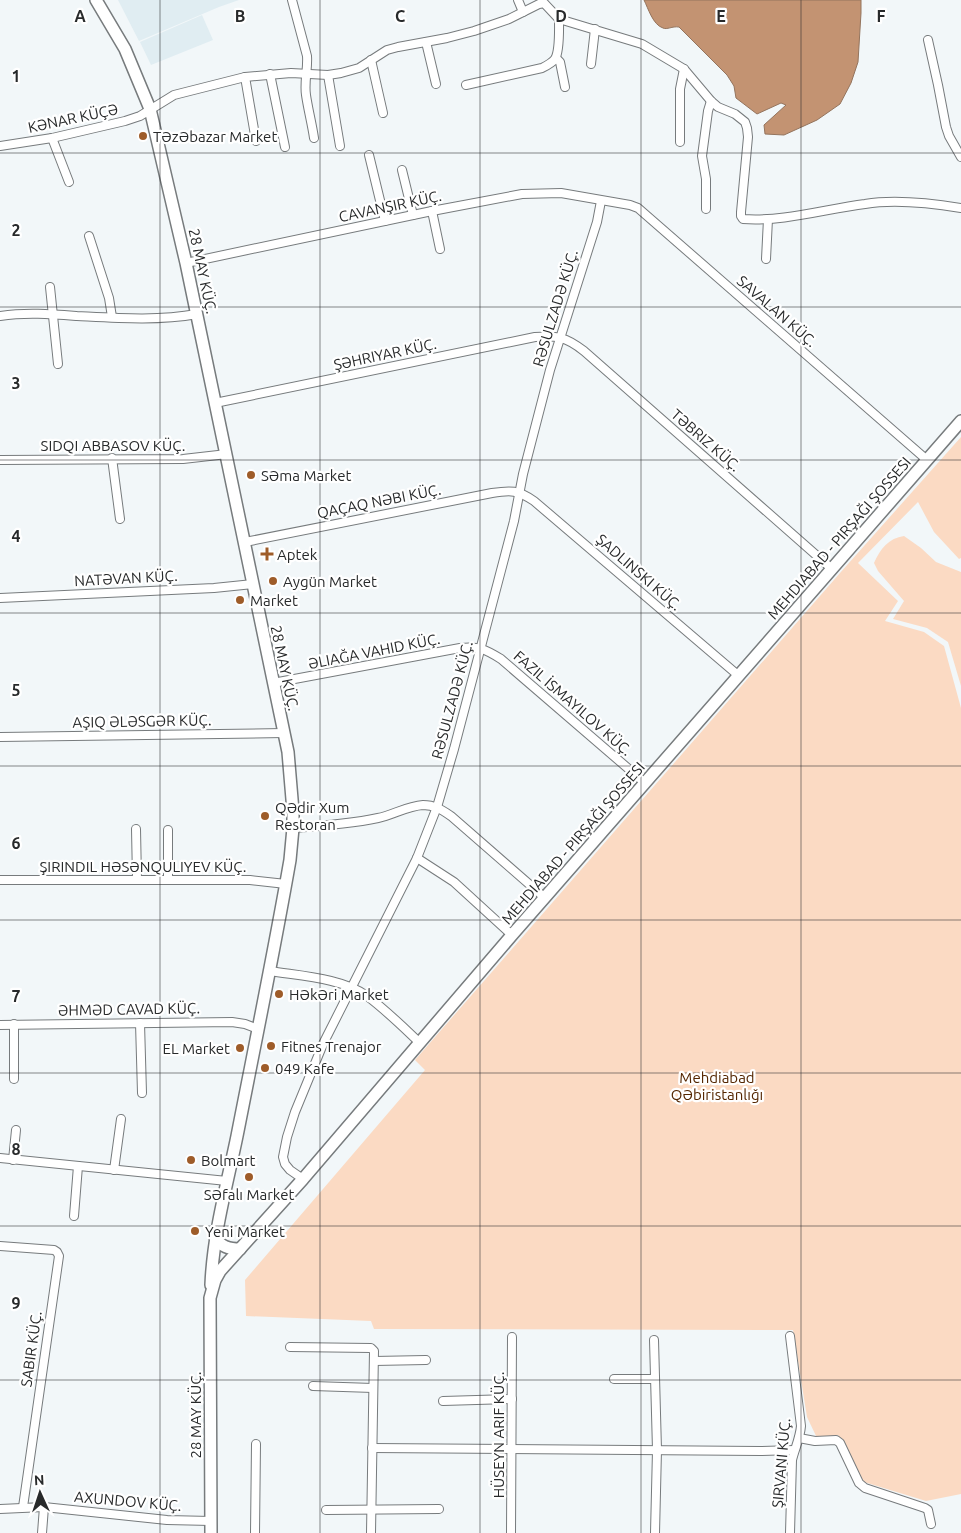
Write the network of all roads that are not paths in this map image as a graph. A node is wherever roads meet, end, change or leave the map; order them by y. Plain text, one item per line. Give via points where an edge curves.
1 (96, 0) edge
2 (292, 0) edge
3 (518, 0) edge
4 (523, 12) junction
5 (559, 19) junction
6 (595, 29) junction
7 (928, 40) dead end
8 (426, 42) junction
9 (556, 58) junction
10 (371, 60) junction
11 (591, 64) dead end
12 (684, 69) junction
13 (307, 73) junction
14 (270, 74) junction
15 (328, 75) junction
16 (244, 77) junction
17 (436, 84) dead end
18 (466, 85) dead end
19 (565, 87) dead end
20 (711, 101) junction
21 (150, 109) junction
22 (383, 113) dead end
23 (52, 138) junction
24 (314, 138) dead end
25 (256, 141) dead end
26 (680, 142) dead end
27 (0, 146) edge
28 (340, 146) dead end
29 (285, 147) dead end
30 (369, 155) dead end
31 (961, 157) edge
32 (402, 170) dead end
33 (69, 182) dead end
34 (601, 201) junction
35 (961, 208) edge
36 (706, 209) dead end
37 (432, 211) junction
38 (413, 215) junction
39 (768, 219) junction
40 (385, 221) junction
41 (89, 236) dead end
42 (440, 250) dead end
43 (766, 259) dead end
44 (186, 263) junction
45 (50, 288) dead end
46 (53, 314) junction
47 (197, 314) junction
48 (0, 316) edge
49 (112, 318) junction
50 (560, 337) junction
51 (58, 364) dead end
52 (216, 403) junction
53 (961, 421) edge
54 (226, 454) junction
55 (112, 458) junction
56 (0, 460) edge
57 (927, 460) junction
58 (519, 492) junction
59 (120, 520) dead end
60 (245, 542) junction
61 (832, 569) junction
62 (253, 584) junction
63 (0, 598) edge
64 (480, 648) junction
65 (738, 676) junction
66 (273, 683) junction
67 (284, 733) junction
68 (0, 737) edge
69 (645, 783) junction
70 (437, 807) junction
71 (293, 828) junction
72 (136, 829) dead end
73 (168, 830) dead end
74 (418, 858) junction
75 (137, 879) junction
76 (0, 880) edge
77 (168, 880) junction
78 (286, 884) junction
79 (545, 898) junction
80 (512, 935) junction
81 (270, 971) junction
82 (352, 988) junction
83 (140, 1023) junction
84 (14, 1024) junction
85 (0, 1025) edge
86 (258, 1028) junction
87 (420, 1043) junction
88 (14, 1079) dead end
89 (142, 1093) dead end
90 (121, 1119) dead end
91 (16, 1130) dead end
92 (0, 1158) edge
93 (14, 1160) junction
94 (78, 1166) junction
95 (114, 1170) junction
96 (303, 1179) junction
97 (227, 1181) junction
98 (74, 1216) dead end
99 (215, 1237) junction
100 (0, 1246) edge
101 (240, 1248) junction
102 (212, 1262) junction
103 (225, 1265) junction
104 (211, 1293) junction
105 (790, 1336) dead end
106 (512, 1337) dead end
107 (654, 1340) dead end
108 (290, 1347) dead end
109 (426, 1360) dead end
110 (374, 1361) junction
111 (614, 1379) dead end
112 (655, 1379) junction
113 (313, 1386) dead end
114 (373, 1388) junction
115 (512, 1399) junction
116 (443, 1401) dead end
117 (799, 1438) junction
118 (256, 1444) dead end
119 (372, 1448) junction
120 (512, 1449) junction
121 (656, 1450) junction
122 (794, 1450) junction
123 (44, 1507) junction
124 (23, 1508) junction
125 (0, 1509) edge
126 (439, 1509) dead end
127 (326, 1510) dead end
128 (371, 1510) junction
129 (931, 1524) dead end
130 (211, 1527) edge
131 (42, 1533) edge
132 (255, 1533) edge
133 (371, 1533) edge
134 (511, 1533) edge
135 (656, 1533) edge
136 (790, 1533) edge

1 - 21 main road, 28 MAY KÜÇ. via 125,48
2 - 13 street via 307,56
3 - 4 street
4 - 5 street, KƏNAR KÜÇƏ via 544,3
4 - 8 street, KƏNAR KÜÇƏ via 474,30
5 - 6 street
5 - 9 street
6 - 11 street
6 - 12 street via 642,44
7 - 31 street via 946,127
8 - 10 street, KƏNAR KÜÇƏ via 387,50
8 - 17 street
9 - 18 street via 542,68
9 - 19 street via 562,68
10 - 15 street, KƏNAR KÜÇƏ via 359,68
10 - 22 street
12 - 20 street
12 - 26 street via 680,88
13 - 14 street, KƏNAR KÜÇƏ
13 - 15 street, KƏNAR KÜÇƏ
13 - 24 street via 306,95
14 - 16 street, KƏNAR KÜÇƏ
14 - 29 street
15 - 28 street
16 - 21 street, KƏNAR KÜÇƏ via 174,94
16 - 25 street
20 - 36 street via 702,156
20 - 39 street via 735,114 747,128 741,216 743,219
21 - 23 street, KƏNAR KÜÇƏ via 125,121
21 - 44 main road, 28 MAY KÜÇ.
23 - 27 street, KƏNAR KÜÇƏ
23 - 33 street
30 - 40 street
32 - 38 street
34 - 37 street, CAVANŞIR KÜÇ. via 561,193 522,194
34 - 50 street, RƏSULZADƏ KÜÇ.
34 - 57 street, SAVALAN KÜÇ. via 638,208
35 - 39 street via 866,203
37 - 38 street, CAVANŞIR KÜÇ.
37 - 42 street
38 - 40 street, CAVANŞIR KÜÇ.
39 - 43 street
40 - 44 street, CAVANŞIR KÜÇ.
41 - 49 street via 109,298
44 - 47 main road, 28 MAY KÜÇ.
45 - 46 street
46 - 48 street via 31,312
46 - 49 street
46 - 51 street
47 - 49 street via 172,318
47 - 52 main road, 28 MAY KÜÇ.
50 - 52 street, ŞƏHRIYAR KÜÇ. via 535,337
50 - 58 street, RƏSULZADƏ KÜÇ.
50 - 61 street, TƏBRIZ KÜÇ. via 584,351
52 - 54 main road, 28 MAY KÜÇ.
53 - 57 main road
54 - 55 street, SIDQI ABBASOV KÜÇ. via 183,459
54 - 60 main road, 28 MAY KÜÇ.
55 - 56 street, SIDQI ABBASOV KÜÇ.
55 - 59 street
57 - 61 main road
58 - 60 street, QAÇAQ NƏBI KÜÇ. via 492,493
58 - 64 street, RƏSULZADƏ KÜÇ.
58 - 65 street, ŞADLINSKI KÜÇ. via 534,501
60 - 62 main road, 28 MAY KÜÇ.
61 - 65 main road
62 - 63 street, NATƏVAN KÜÇ.
62 - 66 main road, 28 MAY KÜÇ.
64 - 66 street, ƏLIAĞA VAHID KÜÇ. via 460,648
64 - 69 street via 501,659
64 - 70 street, RƏSULZADƏ KÜÇ.
65 - 69 main road
66 - 67 main road, 28 MAY KÜÇ.
67 - 68 street
67 - 71 main road, 28 MAY KÜÇ. via 292,785
69 - 79 main road
70 - 71 street via 424,805 379,818
70 - 74 street, RƏSULZADƏ KÜÇ.
70 - 79 street
71 - 78 main road, 28 MAY KÜÇ.
72 - 75 street
73 - 77 street
74 - 80 street via 454,882
74 - 82 street, RƏSULZADƏ KÜÇ.
75 - 76 street, ŞIRINDIL HƏSƏNQULIYEV KÜÇ.
75 - 77 street, ŞIRINDIL HƏSƏNQULIYEV KÜÇ.
77 - 78 street, ŞIRINDIL HƏSƏNQULIYEV KÜÇ. via 250,880
78 - 81 main road, 28 MAY KÜÇ.
79 - 80 main road
80 - 87 main road
81 - 82 street
81 - 86 main road, 28 MAY KÜÇ.
82 - 87 street via 366,996
82 - 96 street, RƏSULZADƏ KÜÇ. via 323,1044 287,1137 283,1156 285,1164
83 - 84 street, ƏHMƏD CAVAD KÜÇ.
83 - 86 street, ƏHMƏD CAVAD KÜÇ. via 232,1022
83 - 89 street
84 - 85 street, ƏHMƏD CAVAD KÜÇ.
84 - 88 street
86 - 97 main road, 28 MAY KÜÇ.
87 - 96 main road
90 - 95 street
91 - 93 street
92 - 93 street
93 - 94 street
94 - 95 street
94 - 98 street
95 - 97 street
96 - 101 main road
97 - 99 main road, 28 MAY KÜÇ.
99 - 101 main road via 224,1246
99 - 102 main road, 28 MAY KÜÇ.
100 - 124 street, SABIR KÜÇ. via 54,1250 59,1256
101 - 103 main road
102 - 103 main road via 218,1268
102 - 104 main road, 28 MAY KÜÇ.
103 - 104 main road
104 - 130 main road, 28 MAY KÜÇ.
105 - 117 street, ŞIRVANI KÜÇ. via 801,1426
106 - 115 street, HÜSEYN ARIF KÜÇ.
107 - 112 street
108 - 110 street via 370,1348 374,1351
109 - 110 street
110 - 114 street
111 - 112 street
112 - 121 street
113 - 114 street
114 - 119 street
115 - 116 street
115 - 120 street, HÜSEYN ARIF KÜÇ.
117 - 122 street, ŞIRVANI KÜÇ.
117 - 129 street via 836,1440 859,1484 925,1508
118 - 132 street
119 - 120 street
119 - 128 street
120 - 121 street
120 - 134 street, HÜSEYN ARIF KÜÇ.
121 - 122 street
121 - 135 street
122 - 136 street, ŞIRVANI KÜÇ.
123 - 124 street, AXUNDOV KÜÇ.
123 - 130 street, AXUNDOV KÜÇ.
123 - 131 street
124 - 125 street, AXUNDOV KÜÇ.
126 - 128 street
127 - 128 street
128 - 133 street

